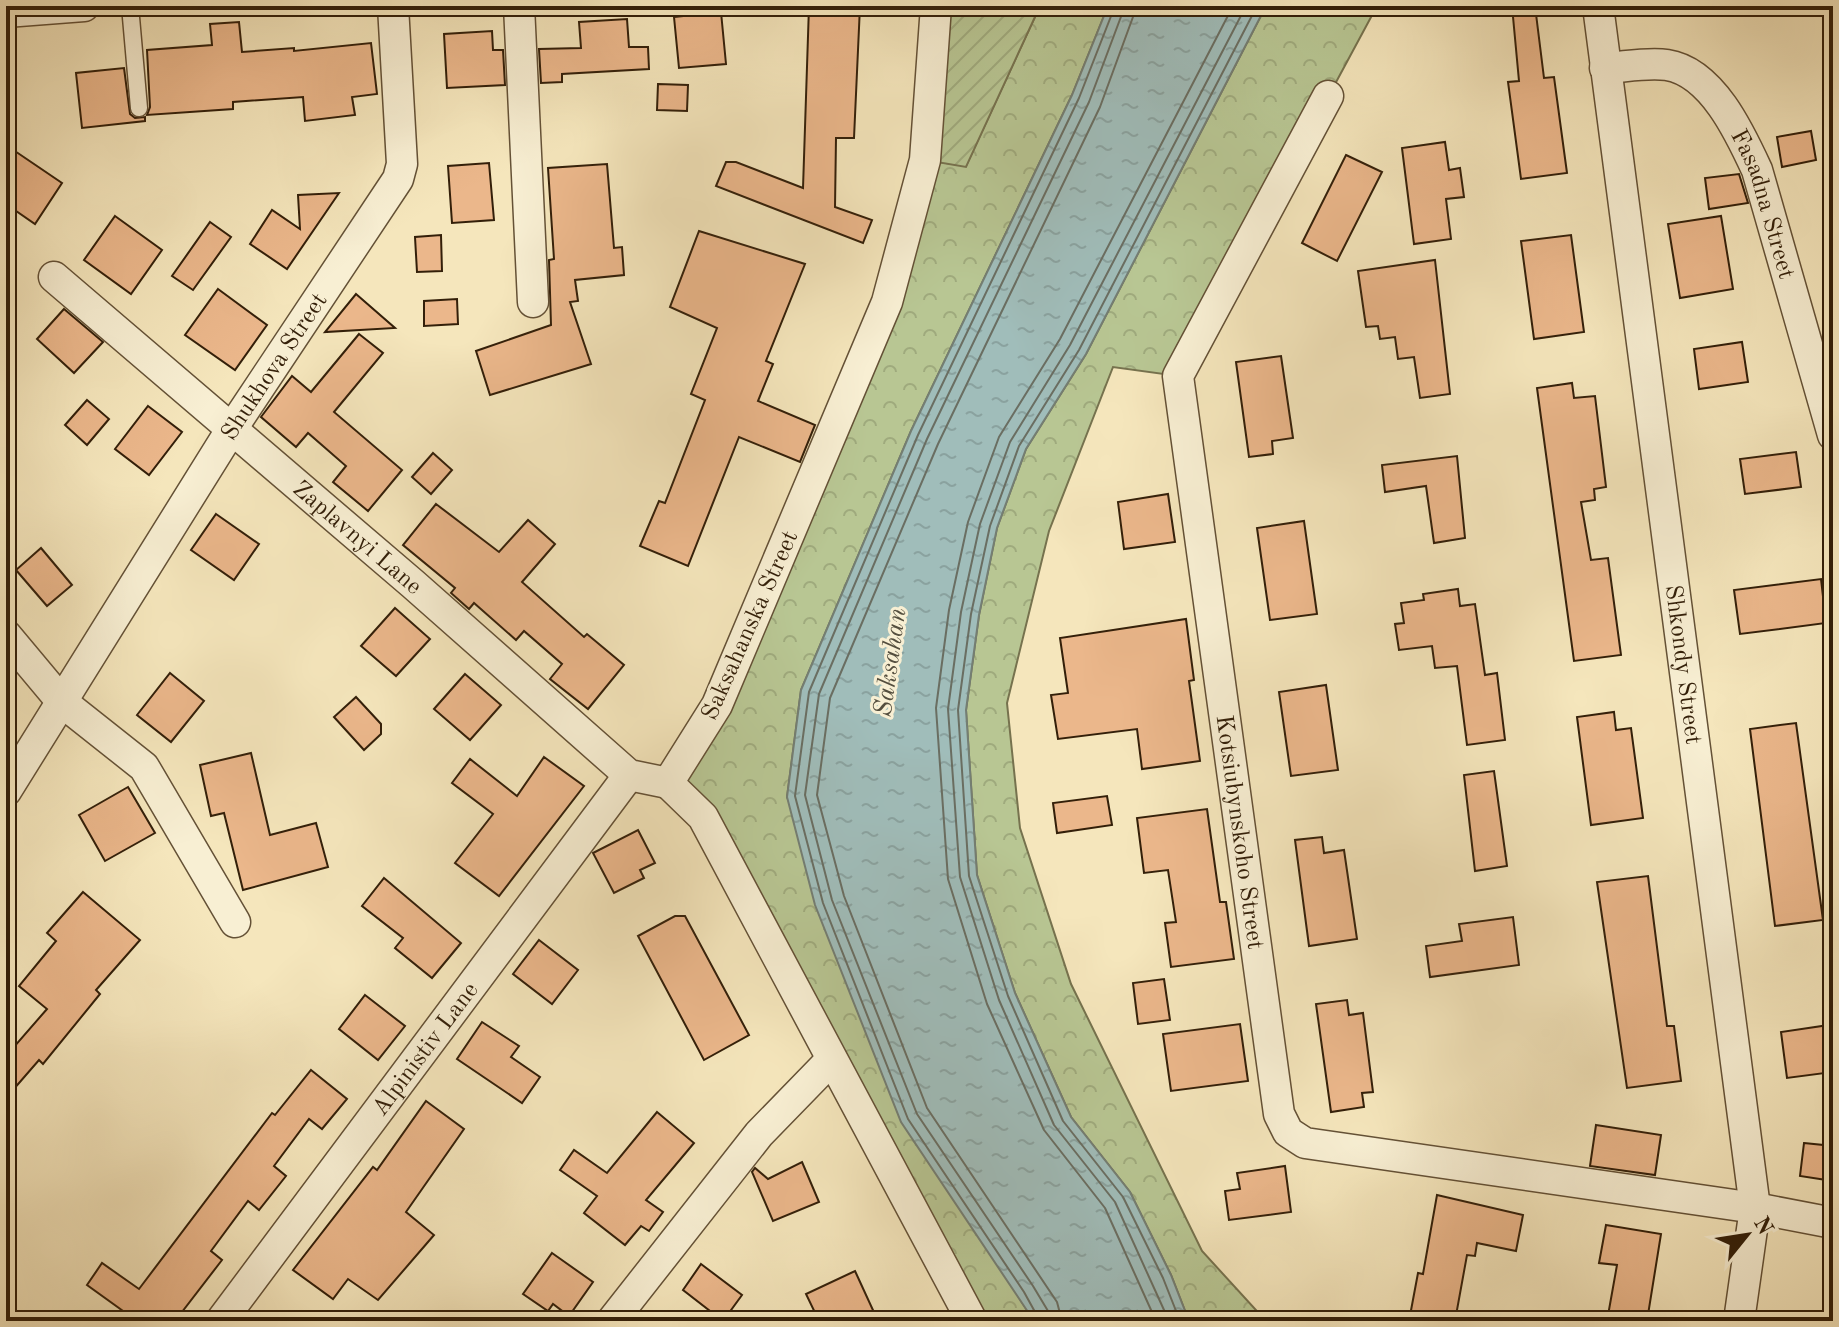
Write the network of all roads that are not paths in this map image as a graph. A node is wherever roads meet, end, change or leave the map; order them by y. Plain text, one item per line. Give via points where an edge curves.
1 (84, 6) edge
2 (130, 6) edge
3 (393, 6) edge
4 (519, 6) edge
5 (936, 6) edge
6 (1598, 6) edge
7 (6, 12) edge
8 (1605, 68) junction
9 (1328, 96) dead end
10 (139, 108) dead end
11 (54, 277) dead end
12 (533, 302) dead end
13 (231, 430) junction
14 (1833, 435) edge
15 (6, 635) edge
16 (62, 702) junction
17 (629, 775) junction
18 (668, 783) junction
19 (6, 791) edge
20 (235, 922) dead end
21 (831, 1060) junction
22 (1755, 1208) junction
23 (1833, 1223) edge
24 (221, 1321) edge
25 (612, 1321) edge
26 (972, 1321) edge
27 (1739, 1321) edge

1 - 7 street
2 - 10 lane
3 - 13 street, Shukhova Street via 402,164 398,179
4 - 12 street
5 - 18 street, Saksahanska Street via 925,160 887,302 717,705
6 - 8 street, Shkondy Street
8 - 14 street, Fasadna Street via 1666,65 1692,73 1741,134 1757,170
8 - 22 street, Shkondy Street
9 - 22 street, Kotsiubynskoho Street via 1178,376 1279,1114 1288,1132 1305,1143
11 - 13 street, Zaplavnyi Lane
13 - 16 street, Shukhova Street
13 - 17 street, Zaplavnyi Lane
15 - 16 street
16 - 19 street, Shukhova Street
16 - 20 street via 144,767
17 - 18 street, Zaplavnyi Lane
17 - 24 street, Alpinistiv Lane
18 - 21 street via 703,817
21 - 25 street via 759,1134
21 - 26 street
22 - 23 street, Kotsiubynskoho Street
22 - 27 street, Shkondy Street

